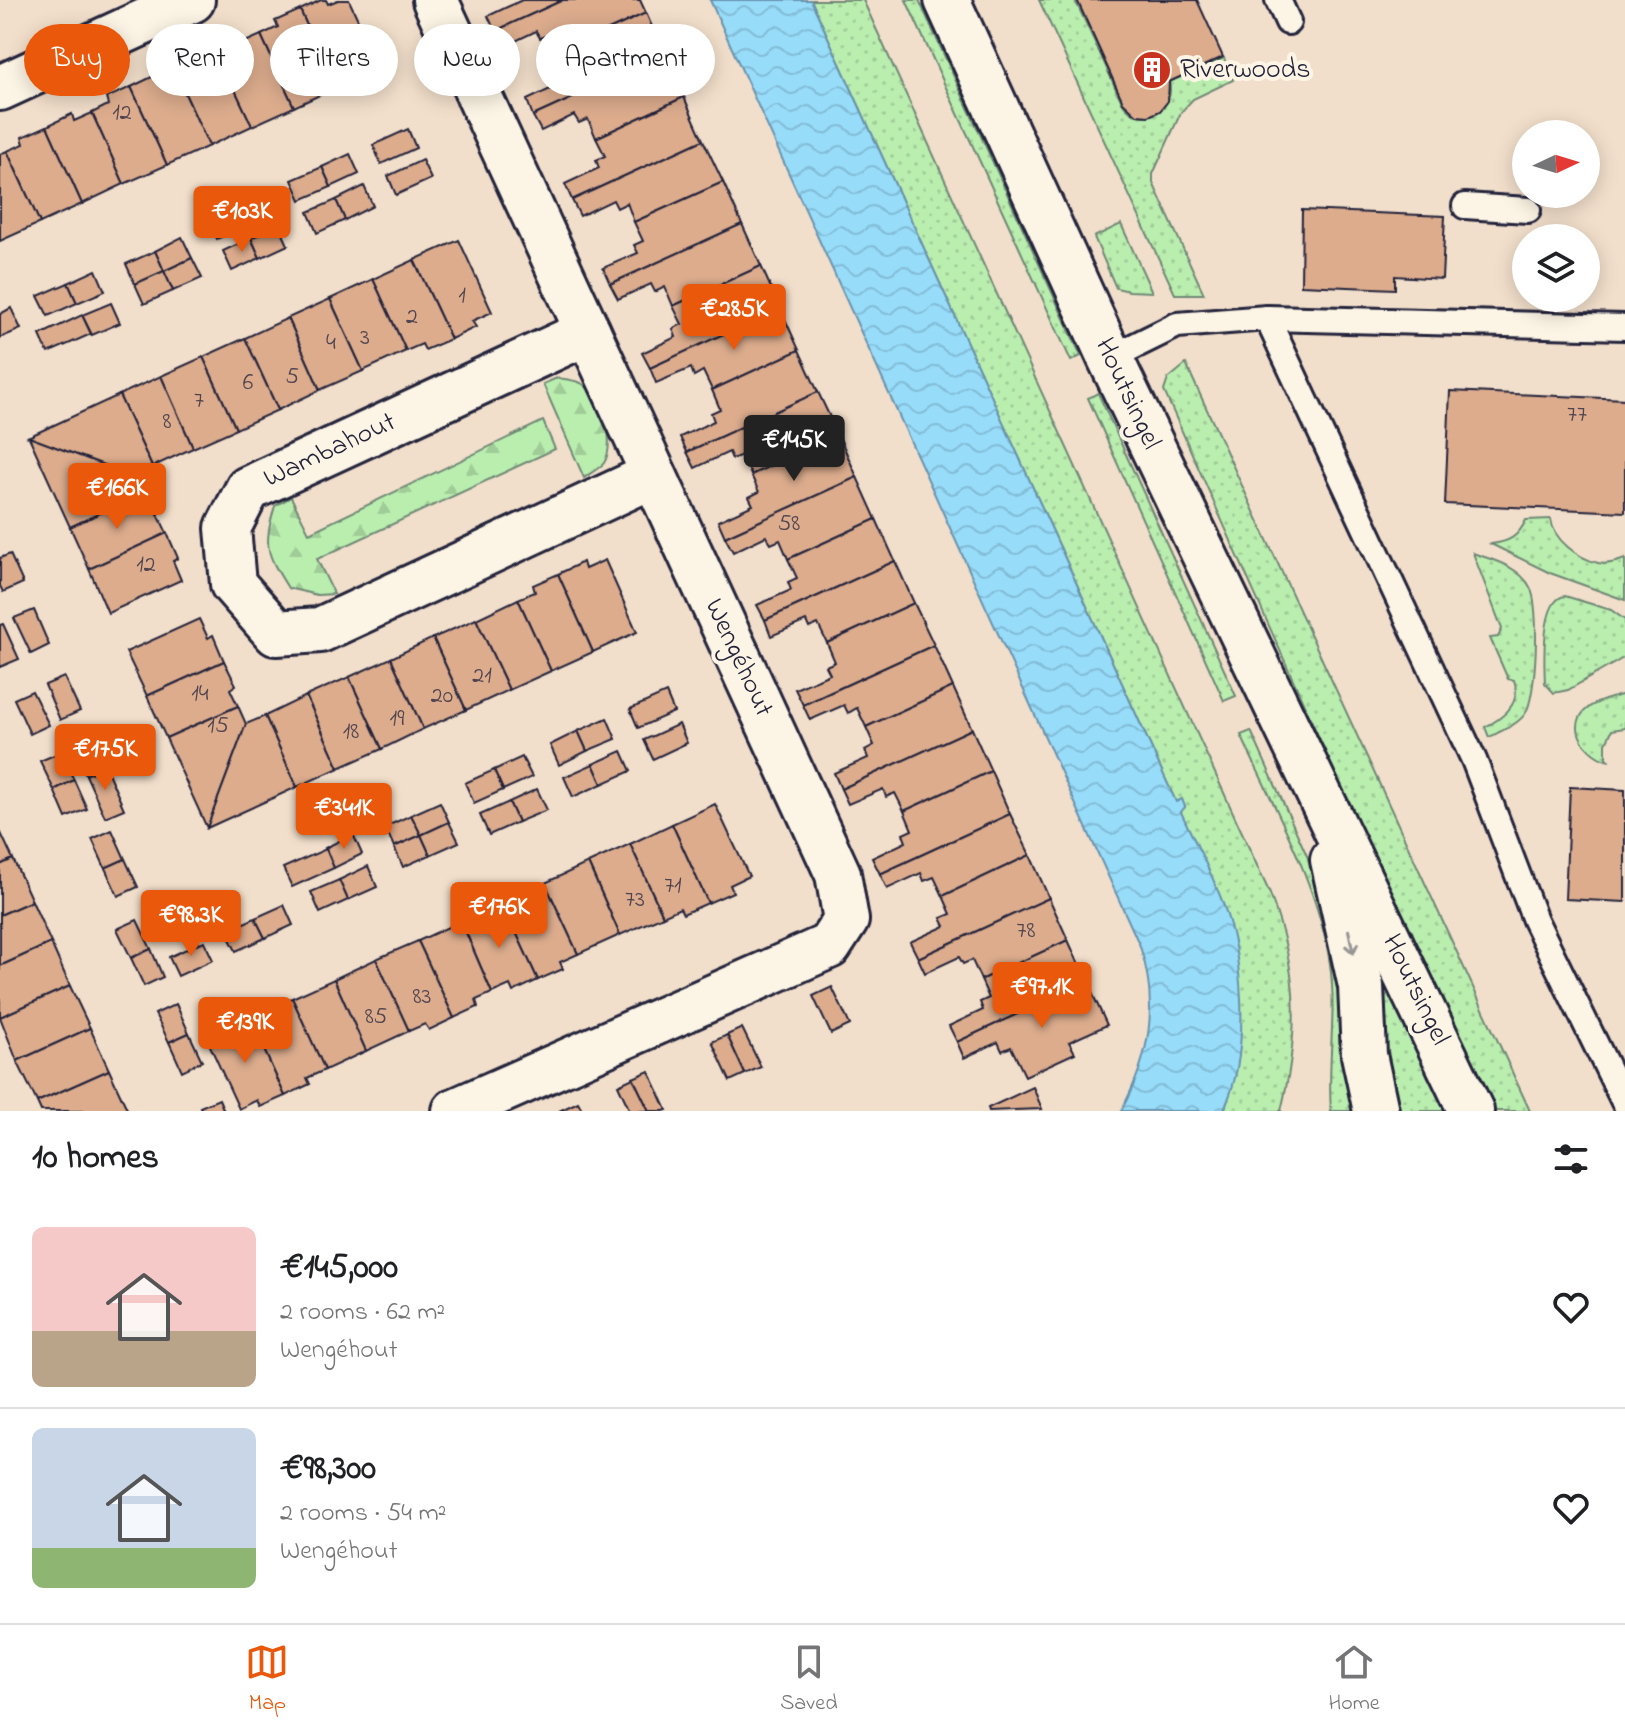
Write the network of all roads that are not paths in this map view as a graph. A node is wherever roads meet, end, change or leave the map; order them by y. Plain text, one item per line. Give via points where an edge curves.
1 (192, 0) edge
2 (435, 0) edge
3 (947, 0) edge
4 (0, 88) edge
5 (1465, 206) dead end
6 (1528, 210) dead end
7 (1267, 318) junction
8 (1625, 327) edge
9 (588, 332) junction
10 (1110, 358) junction
11 (654, 475) junction
12 (1315, 784) junction
13 (1625, 1104) edge
14 (455, 1111) edge
15 (1376, 1111) edge
16 (1471, 1111) edge

1 - 4 street
2 - 9 street, Wengéhout
3 - 10 street, Houtsingel
5 - 6 lane
7 - 8 lane
7 - 10 lane via 1177,325
7 - 13 lane via 1474,760 1535,920
9 - 11 street, Wengéhout
9 - 11 street, Wambahout via 248,489 228,528 233,584 276,633 320,630
10 - 12 street, Houtsingel
11 - 14 street, Wengéhout via 838,874 846,920 829,946
12 -> 15 street, Houtsingel via 1361,986 1364,1055
12 - 16 street, Houtsingel

